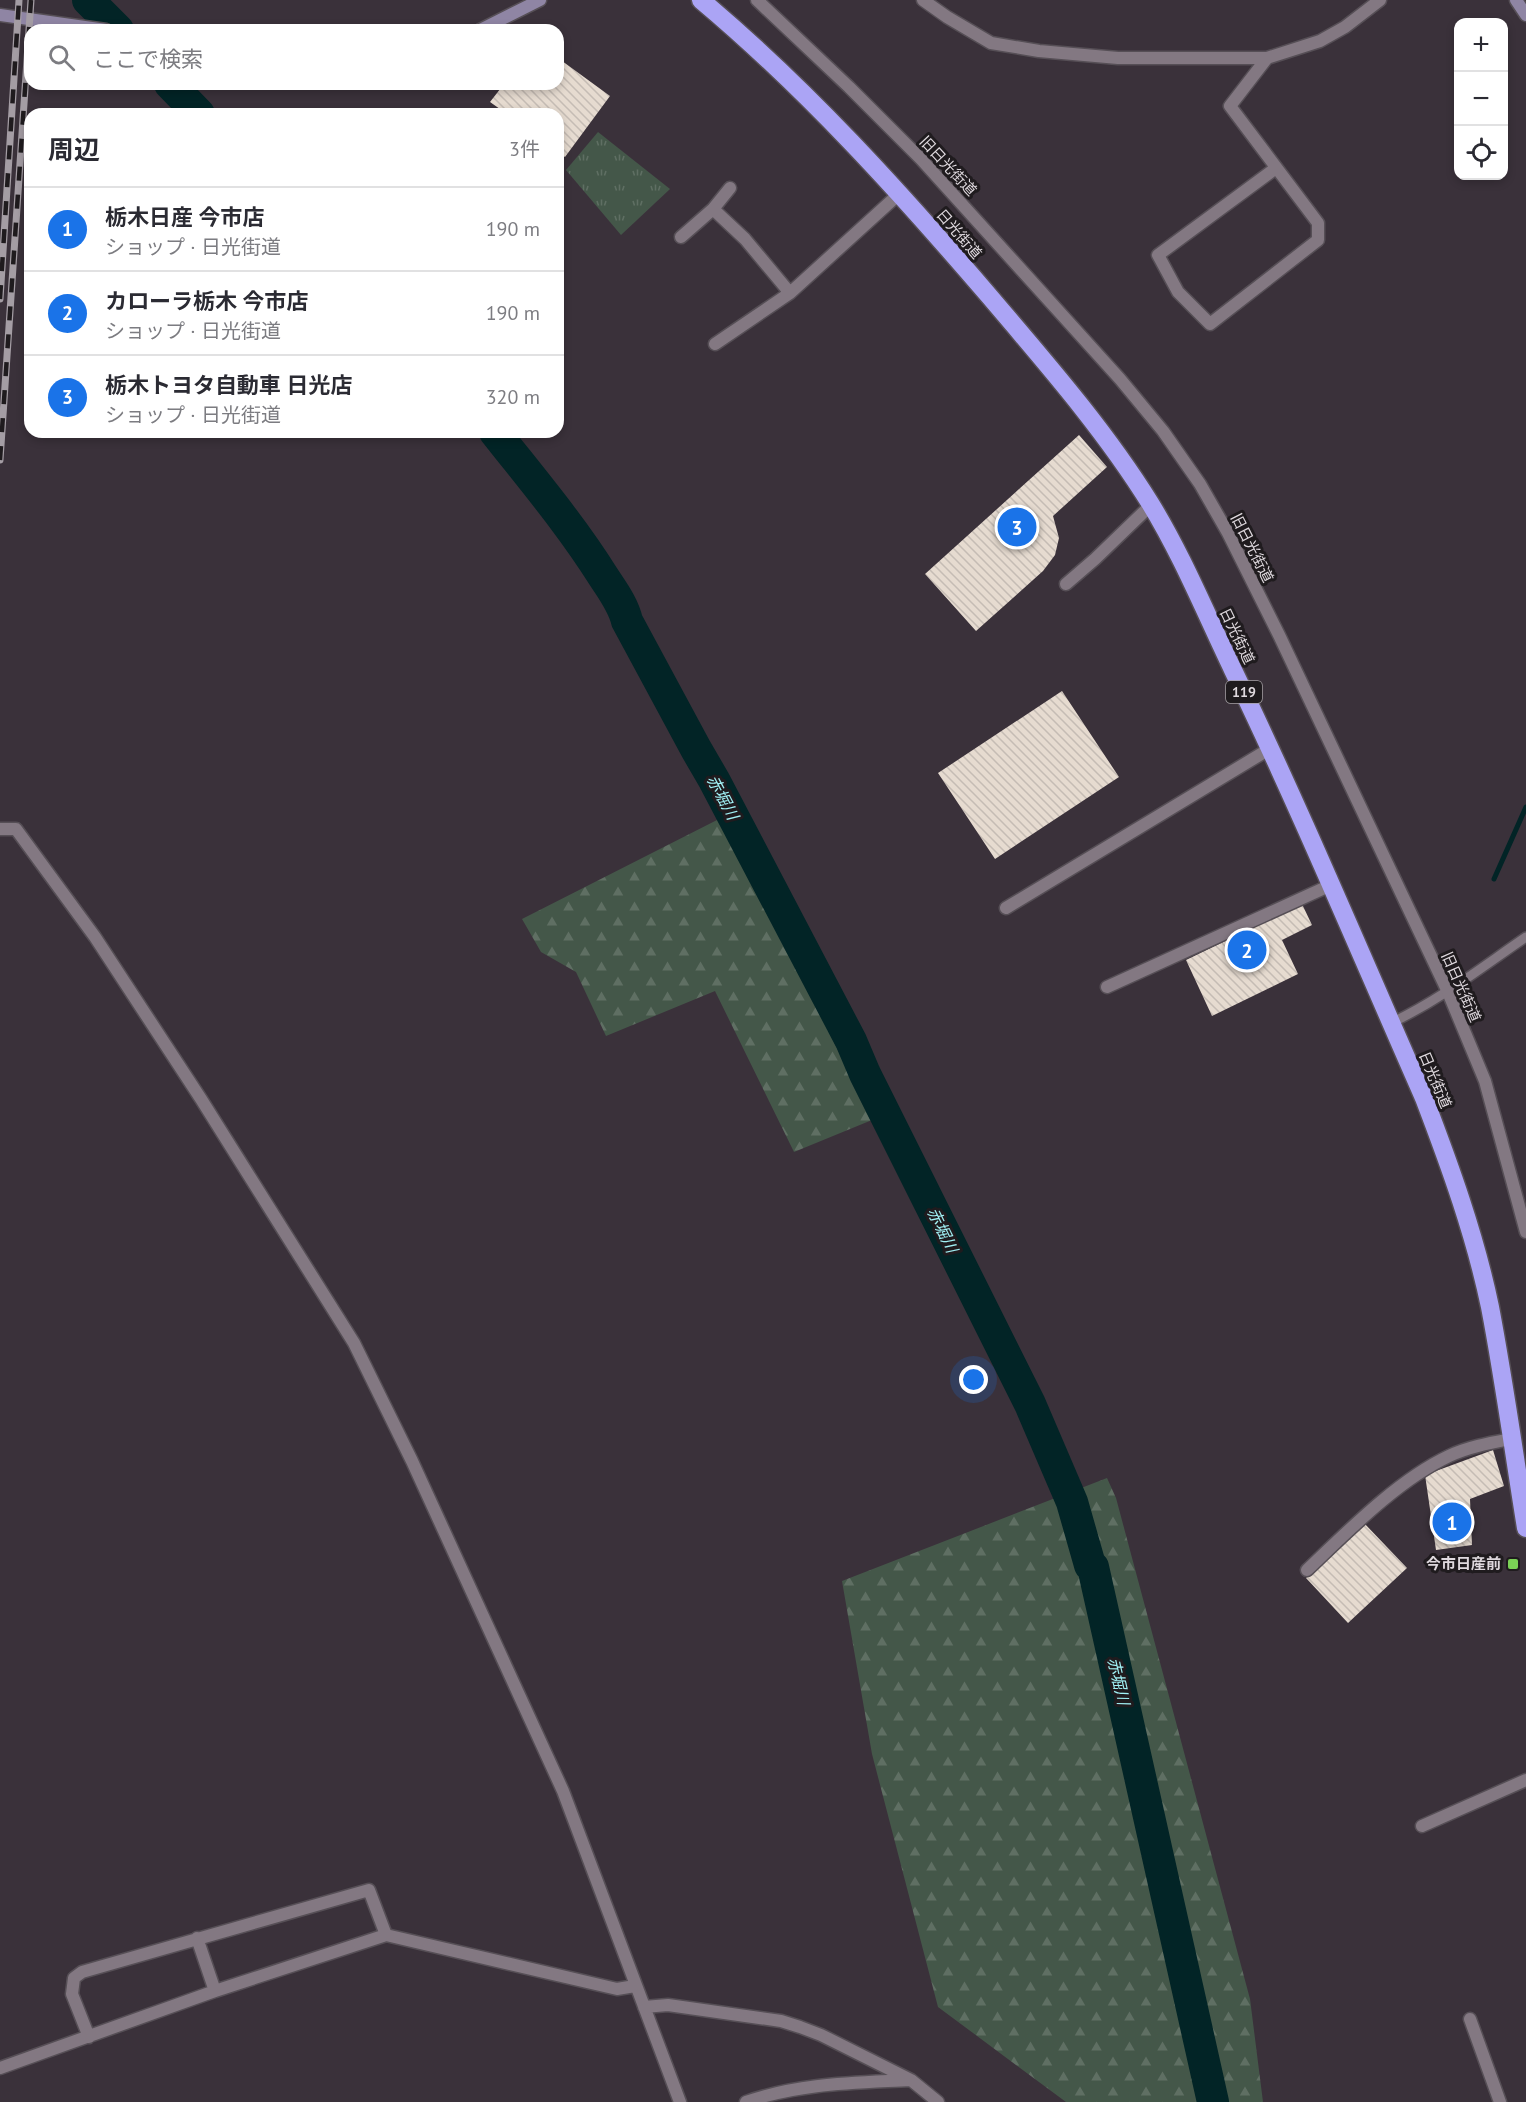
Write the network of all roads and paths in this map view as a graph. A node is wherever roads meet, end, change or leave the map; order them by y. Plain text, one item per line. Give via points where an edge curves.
1 (540, 0) edge
2 (701, 0) edge
3 (757, 0) edge
4 (923, 0) edge
5 (1380, 0) edge
6 (1516, 0) edge
7 (0, 15) edge
8 (1526, 15) edge
9 (59, 24) edge
10 (492, 24) edge
11 (1267, 58) junction
12 (1276, 168) junction
13 (730, 188) dead end
14 (900, 194) junction
15 (713, 209) junction
16 (681, 237) dead end
17 (790, 293) junction
18 (715, 344) dead end
19 (1151, 505) junction
20 (1066, 584) dead end
21 (1271, 748) junction
22 (0, 829) edge
23 (1331, 885) junction
24 (1006, 908) dead end
25 (1526, 937) edge
26 (1107, 987) dead end
27 (1448, 992) junction
28 (1391, 1023) junction
29 (1526, 1232) edge
30 (1511, 1439) junction
31 (1526, 1528) edge
32 (1307, 1570) dead end
33 (1526, 1780) edge
34 (1422, 1826) dead end
35 (386, 1935) junction
36 (197, 1938) junction
37 (635, 1986) junction
38 (215, 1991) junction
39 (644, 2007) junction
40 (1470, 2019) dead end
41 (89, 2037) junction
42 (0, 2068) edge
43 (912, 2080) junction
44 (680, 2102) edge
45 (746, 2102) edge
46 (938, 2102) edge
47 (1500, 2102) edge

1 - 10 street
2 - 14 highway, 日光街道 / 119 via 846,135
3 - 27 street, 旧日光街道 via 921,159 1120,380 1200,484 1284,645
4 - 11 street via 991,43 1118,58
5 - 11 street via 1346,27 1320,41
6 - 8 street
7 - 9 street
11 - 12 street via 1230,106
12 - 12 street via 1318,223 1318,240 1210,324 1178,292 1158,255
13 - 15 street
14 - 17 street
14 - 19 highway, 日光街道 / 119 via 1042,357
15 - 16 street
15 - 17 street via 745,239
17 - 18 street
19 - 20 street
19 - 21 highway, 日光街道 / 119
21 - 23 highway, 日光街道 / 119
21 - 24 street
22 - 37 street via 16,829 95,937 354,1343 563,1791
23 - 26 street
23 - 28 highway, 日光街道 / 119
25 - 27 lane
27 - 28 lane
27 - 29 street, 旧日光街道 via 1485,1081
28 - 30 highway, 日光街道 / 119 via 1428,1107 1464,1209 1490,1306
30 - 31 highway, 日光街道 / 119
30 - 32 street via 1448,1456 1404,1484
33 - 34 street
35 - 36 street via 369,1890
35 - 37 street via 617,1989
35 - 38 street
36 - 38 street
36 - 41 street via 82,1972 74,1978 72,1994
37 - 39 street
38 - 41 street
39 - 43 street via 668,2005 781,2021 821,2035
39 - 44 street
40 - 47 street
41 - 42 street
43 - 45 street via 813,2085
43 - 46 street

